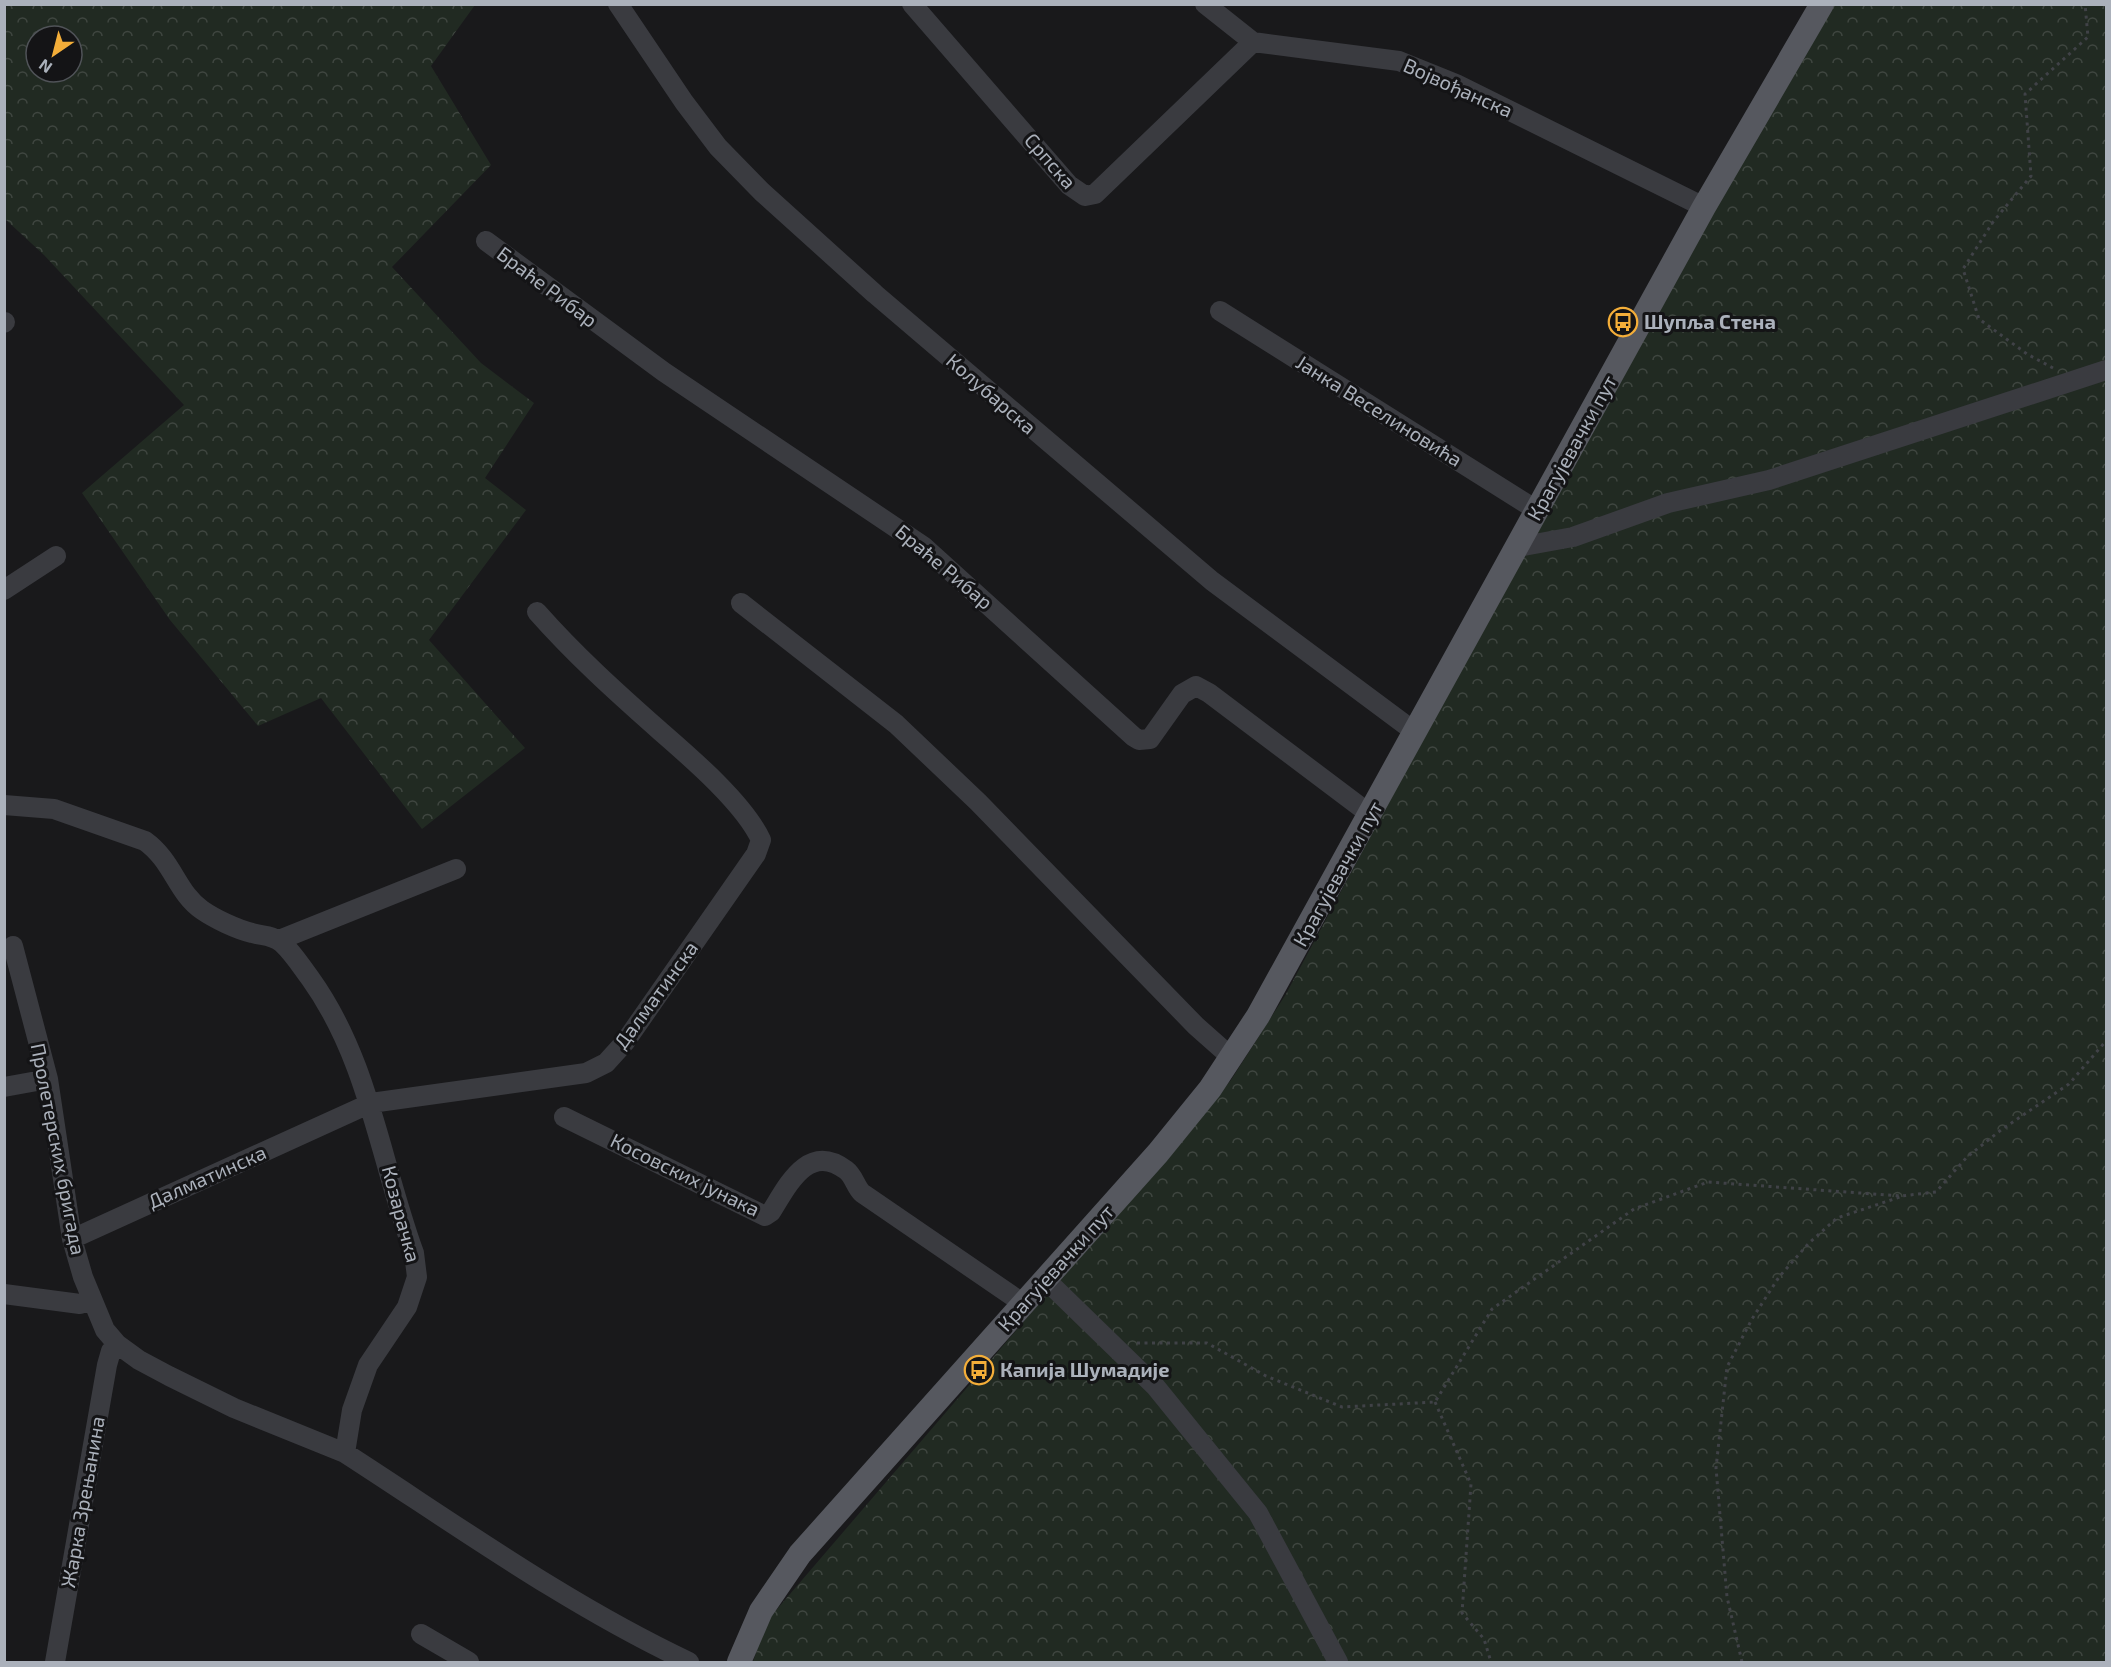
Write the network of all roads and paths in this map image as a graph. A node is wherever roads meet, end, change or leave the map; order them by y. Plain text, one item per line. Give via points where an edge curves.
1 (618, 4) edge
2 (912, 4) edge
3 (1205, 4) edge
4 (1822, 4) edge
5 (2085, 4) edge
6 (1253, 42) junction
7 (1704, 207) junction
8 (486, 241) dead end
9 (1220, 311) dead end
10 (2106, 370) edge
11 (2075, 379) junction
12 (1538, 511) junction
13 (1518, 547) junction
14 (56, 556) dead end
15 (4, 590) edge
16 (741, 603) dead end
17 (537, 612) dead end
18 (1415, 732) junction
19 (4, 805) edge
20 (1371, 815) junction
21 (456, 869) dead end
22 (279, 940) junction
23 (13, 946) dead end
24 (2106, 1041) edge
25 (1231, 1058) junction
26 (48, 1079) junction
27 (4, 1087) edge
28 (371, 1103) junction
29 (564, 1117) dead end
30 (1902, 1196) junction
31 (72, 1239) junction
32 (1046, 1280) junction
33 (4, 1294) edge
34 (92, 1299) junction
35 (1024, 1305) junction
36 (1112, 1343) junction
37 (117, 1344) junction
38 (1434, 1402) junction
39 (345, 1453) junction
40 (421, 1634) dead end
41 (55, 1662) edge
42 (469, 1662) edge
43 (689, 1662) edge
44 (739, 1662) edge
45 (1338, 1662) edge
46 (1491, 1662) edge
47 (1742, 1662) edge

1 - 18 street, Колубарска via 718,147 762,192 875,294 1212,581
2 - 6 street, Српска via 1070,185 1085,196 1095,194
3 - 6 street
4 - 7 main road, Крагујевачки пут
5 - 11 path via 2088,37 2025,94 2031,176 1993,222 1963,269 1979,319 2027,354
6 - 7 street, Војвођанска via 1400,61 1456,84
7 - 12 main road, Крагујевачки пут
8 - 20 street, Браће Рибар via 664,372 923,546 1134,737 1150,739 1182,694 1196,686
9 - 12 street, Јанка Веселиновића
10 - 11 street
11 - 13 street via 1769,480 1668,503 1573,537
12 - 13 main road, Крагујевачки пут
13 - 18 main road, Крагујевачки пут
14 - 15 street
16 - 25 street via 896,724
17 - 28 street, Далматинска via 573,653 704,770 757,832 760,846 625,1042 606,1063 586,1073
18 - 20 main road, Крагујевачки пут
19 - 22 street via 54,809 145,841 164,858 180,886 202,910 251,933
20 - 25 main road, Крагујевачки пут
21 - 22 street
22 - 28 street, Козарачка via 335,1014
23 - 26 street, Пролетерских бригада
24 - 30 path via 2069,1084 1976,1150 1936,1192
25 - 32 main road, Крагујевачки пут via 1158,1153
26 - 27 street
26 - 31 street, Пролетерских бригада
28 - 31 street, Далматинска
28 - 39 street, Козарачка via 414,1253 417,1277 407,1307 368,1365 352,1410
29 - 35 street, Косовских јунака via 765,1216 801,1168 817,1162 834,1163 853,1176 862,1193
30 - 38 path via 1708,1182 1634,1209 1492,1309
30 - 47 path via 1837,1218 1809,1243 1779,1277 1726,1367 1716,1468 1727,1597
31 - 34 street, Пролетерских бригада
32 - 35 main road, Крагујевачки пут
32 - 36 street
33 - 34 street via 80,1304
34 - 37 street, Пролетерских бригада via 105,1330
35 - 44 main road, Крагујевачки пут via 800,1554 761,1611
36 - 38 path via 1207,1343 1266,1376 1342,1407
36 - 45 street via 1155,1386 1258,1513
37 - 39 street, Пролетерских бригада via 139,1360 234,1408
37 - 41 street, Жарка Зрењанина via 107,1365
38 - 46 path via 1471,1484 1462,1613 1484,1639
39 - 43 street via 553,1588
40 - 42 street

